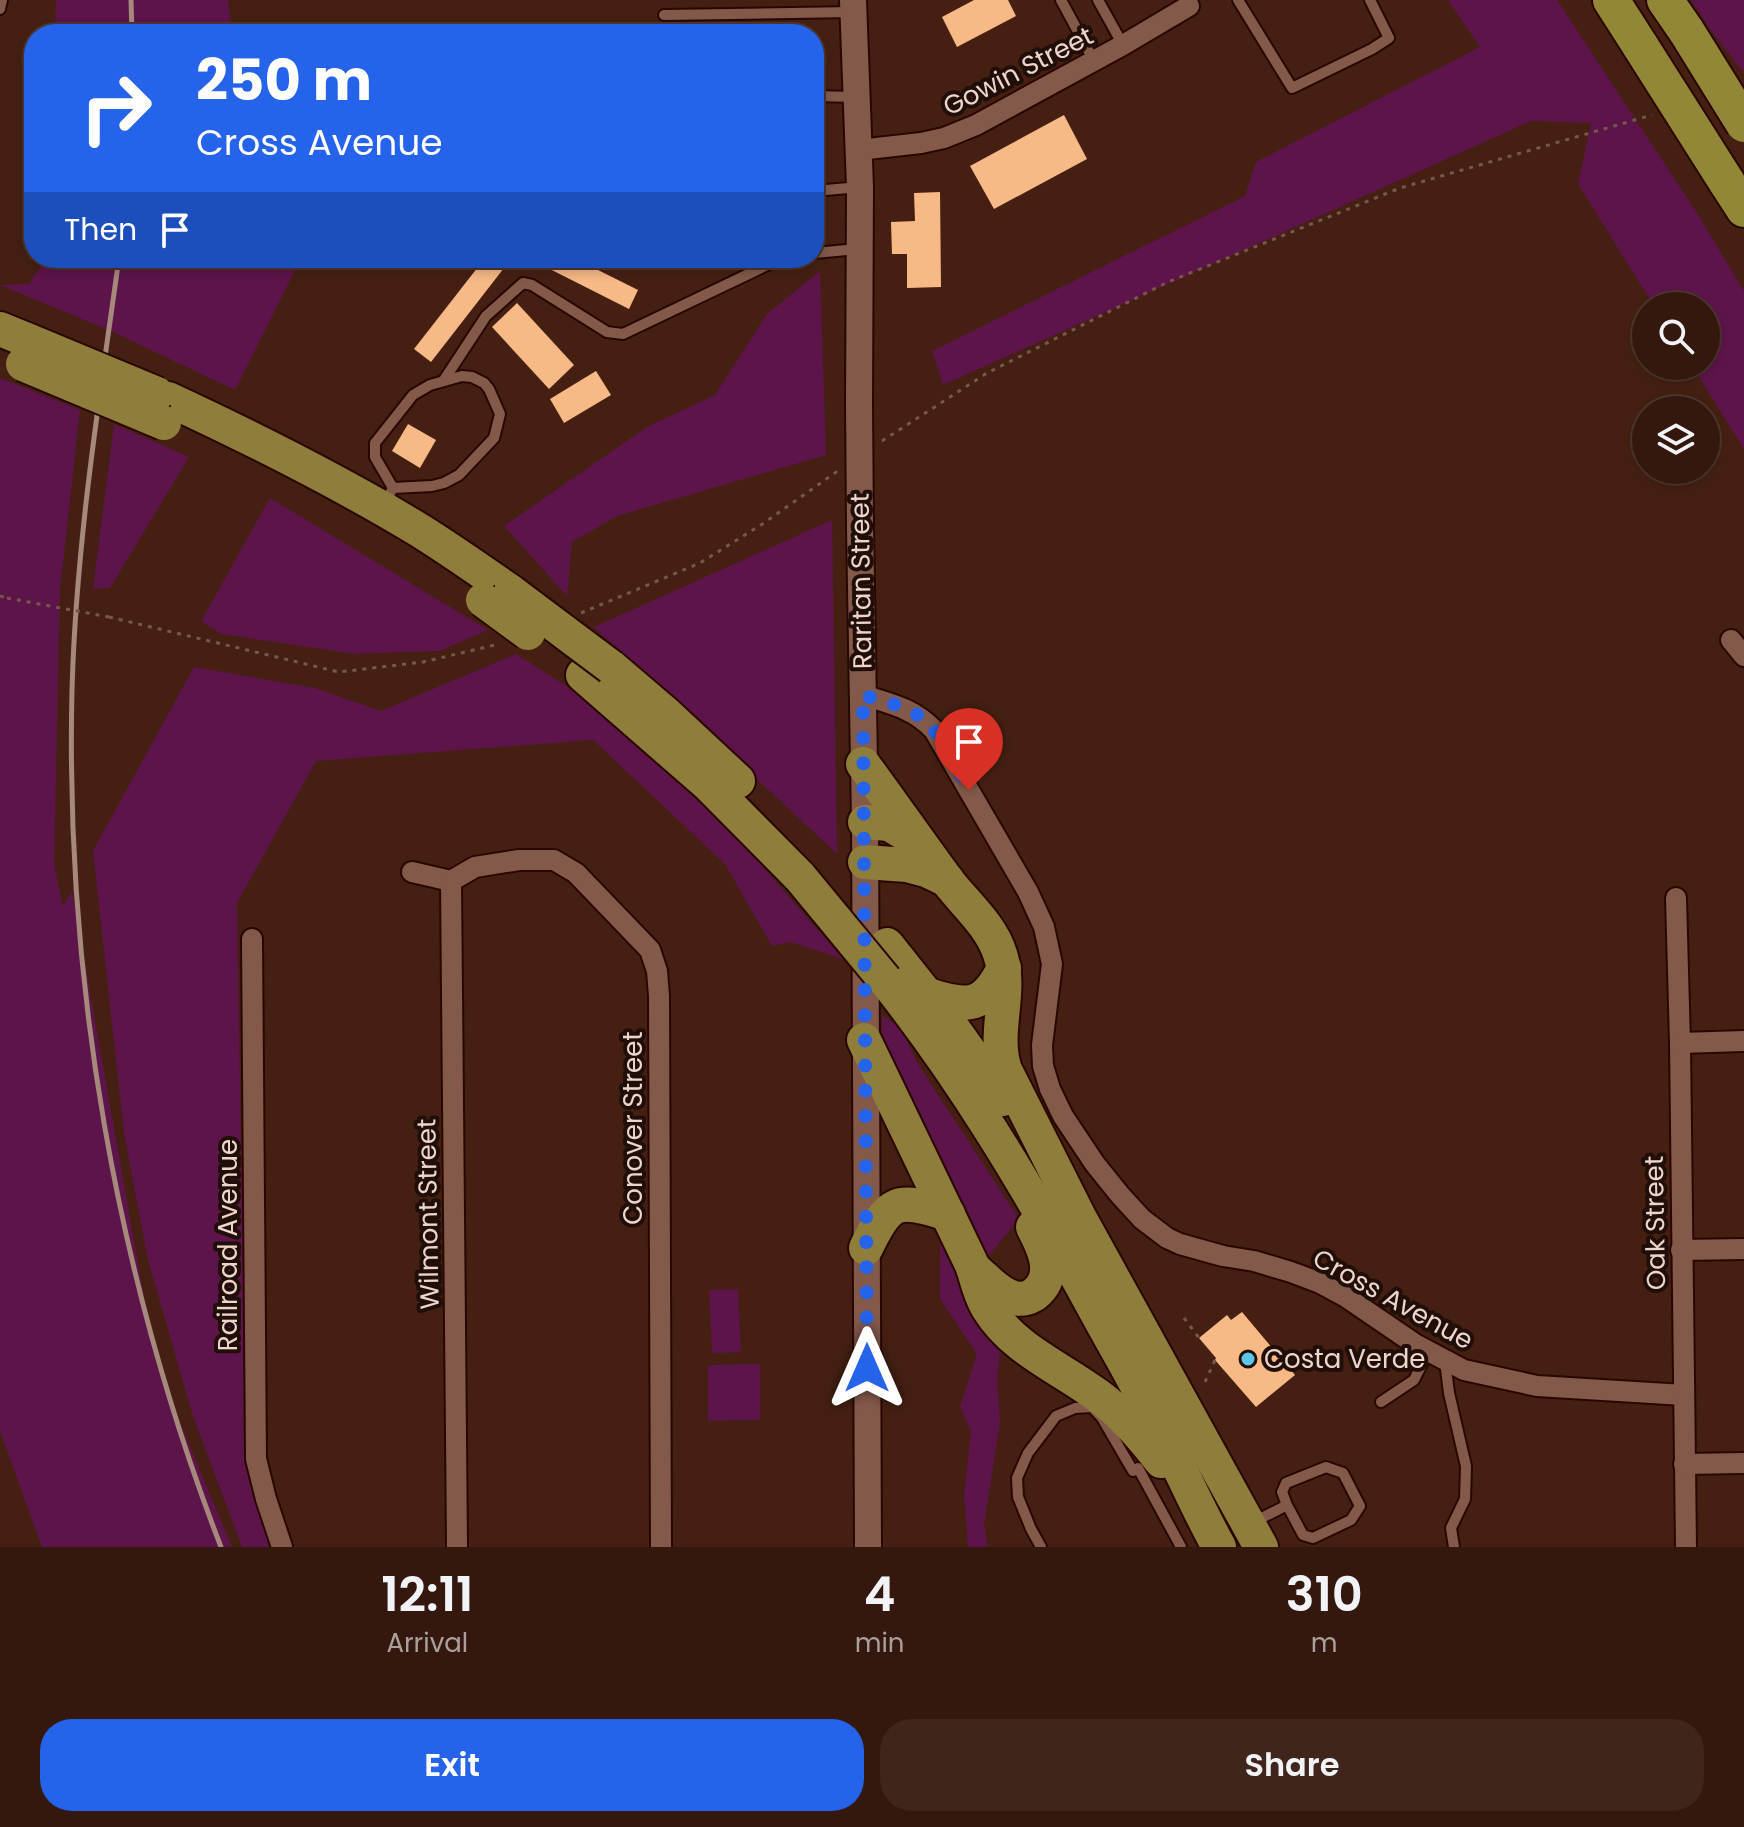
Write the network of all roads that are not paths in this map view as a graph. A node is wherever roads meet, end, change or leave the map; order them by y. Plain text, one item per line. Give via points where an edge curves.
1 (2, 0) edge
2 (1061, 0) edge
3 (1098, 0) edge
4 (1238, 0) edge
5 (1370, 0) edge
6 (1611, 0) edge
7 (1665, 0) edge
8 (1196, 3) edge
9 (854, 6) edge
10 (0, 9) edge
11 (664, 15) dead end
12 (1123, 45) junction
13 (1094, 61) junction
14 (824, 96) edge
15 (858, 97) junction
16 (1744, 124) edge
17 (859, 150) junction
18 (860, 187) junction
19 (824, 190) edge
20 (1735, 195) edge
21 (858, 249) junction
22 (824, 252) edge
23 (761, 268) edge
24 (12, 347) edge
25 (444, 380) junction
26 (166, 411) junction
27 (387, 498) junction
28 (497, 596) junction
29 (863, 695) junction
30 (863, 764) junction
31 (865, 822) junction
32 (919, 842) junction
33 (865, 862) junction
34 (804, 865) junction
35 (412, 872) dead end
36 (947, 880) junction
37 (451, 881) junction
38 (1676, 898) dead end
39 (252, 939) dead end
40 (1004, 968) junction
41 (928, 995) junction
42 (864, 1040) junction
43 (1744, 1041) edge
44 (1680, 1043) junction
45 (999, 1141) junction
46 (1062, 1185) junction
47 (948, 1214) junction
48 (866, 1248) junction
49 (1744, 1249) edge
50 (1681, 1250) junction
51 (973, 1267) junction
52 (1437, 1356) junction
53 (1684, 1395) junction
54 (1381, 1402) dead end
55 (1107, 1412) junction
56 (1147, 1462) junction
57 (1744, 1463) edge
58 (1684, 1464) junction
59 (1287, 1505) junction
60 (1200, 1512) junction
61 (1255, 1536) edge
62 (1214, 1546) edge
63 (282, 1547) edge
64 (457, 1547) edge
65 (661, 1547) edge
66 (868, 1547) edge
67 (1041, 1547) edge
68 (1181, 1547) edge
69 (1454, 1547) edge
70 (1686, 1547) edge

1 - 10 lane
2 - 13 lane
3 - 12 lane
4 - 5 lane via 1292,88 1389,38
6 - 20 highway, bridge
7 - 16 highway, bridge
8 - 12 street, Gowin Street
9 - 11 lane
9 - 15 street, Raritan Street
12 - 13 street, Gowin Street
13 - 17 street, Gowin Street via 944,138
14 - 15 lane
15 - 17 street, Raritan Street
17 - 18 street, Raritan Street
18 - 19 lane
18 - 21 street, Raritan Street
21 - 22 lane
21 - 29 street, Raritan Street, bridge
23 - 25 lane via 623,334 607,332 523,283 486,316
24 - 26 highway, bridge
25 - 27 lane via 413,395 375,443
25 - 27 lane via 462,376 484,383 500,414 494,438 459,475
26 - 27 highway
26 - 28 highway via 252,464
27 - 28 highway
28 - 34 highway, bridge via 597,671 709,785
29 - 30 street, Raritan Street
29 - 52 street, Cross Avenue via 907,709 934,730 1028,892 1044,927 1052,964 1042,1045 1045,1076 1063,1116 1125,1202 1180,1244 1320,1283
30 - 31 street, Raritan Street
30 - 32 highway
31 - 32 highway via 889,824
31 - 33 street, Raritan Street
32 - 36 highway
33 - 36 highway via 907,865
33 - 42 street, Raritan Street
34 - 41 highway via 887,945
34 - 45 highway, bridge
35 - 37 street
36 - 40 highway via 988,931
37 - 64 street, Wilmont Street
37 - 65 street, Conover Street via 475,867 554,860 576,873 650,950 657,971
38 - 44 street, Oak Street
39 - 63 street, Railroad Avenue via 256,1459
40 - 41 highway via 990,991 974,1001
40 - 46 highway via 1002,1060
41 - 46 highway
42 - 47 highway
42 - 48 street, Raritan Street
43 - 44 street
44 - 50 street, Oak Street
45 - 51 highway via 1043,1248 1046,1276 1034,1295 1019,1299 997,1289
45 - 60 highway via 1125,1364
46 - 61 highway
47 - 48 highway via 914,1205 895,1207 879,1222
47 - 51 highway
48 - 66 street, Raritan Street
49 - 50 street
50 - 53 street, Oak Street
51 - 55 highway via 987,1307 1012,1337 1086,1387
52 - 53 street, Cross Avenue via 1464,1370 1537,1386
52 - 54 lane
52 - 69 lane via 1466,1466 1465,1499 1451,1528
53 - 58 street, Oak Street
55 - 56 highway via 1131,1425
55 - 67 lane via 1075,1408 1056,1416 1028,1453 1017,1478 1018,1497
56 - 60 highway
56 - 68 lane
57 - 58 street
58 - 70 street, Oak Street
59 - 59 lane via 1303,1535 1313,1538 1351,1520 1360,1506 1343,1473 1326,1467 1286,1483 1282,1492
59 - 61 lane
60 - 62 highway

